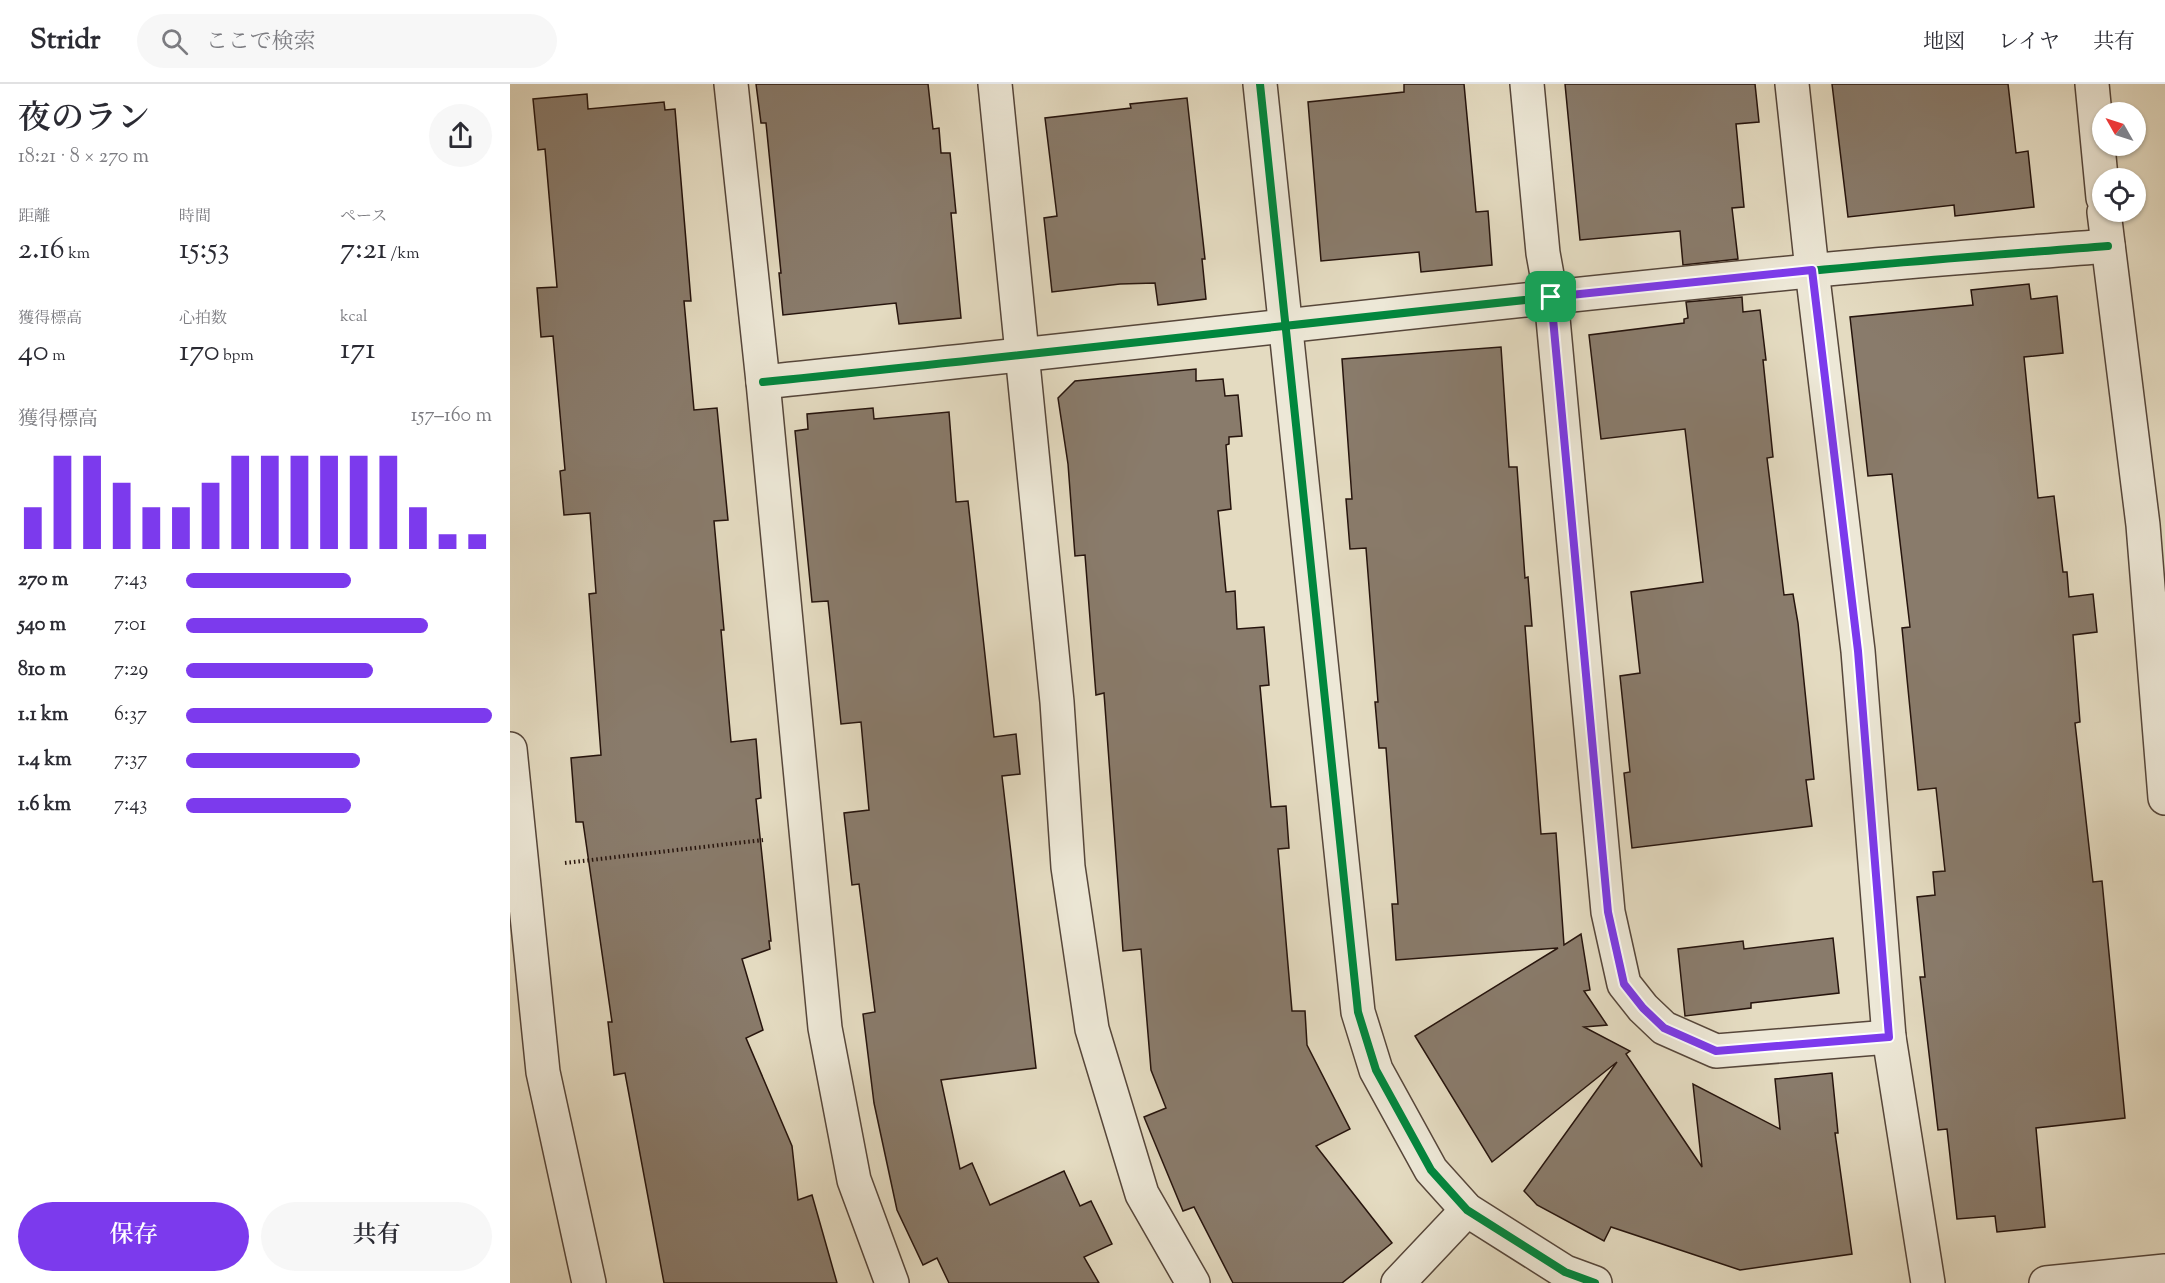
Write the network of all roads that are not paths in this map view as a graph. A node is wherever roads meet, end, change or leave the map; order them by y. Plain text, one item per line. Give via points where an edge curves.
1 (731, 84) edge
2 (995, 84) edge
3 (1260, 84) edge
4 (1527, 84) edge
5 (1792, 84) edge
6 (2092, 84) edge
7 (2100, 168) edge
8 (2105, 222) edge
9 (2108, 246) junction
10 (1812, 270) junction
11 (1551, 297) junction
12 (1287, 327) junction
13 (1023, 356) junction
14 (763, 382) junction
15 (510, 749) edge
16 (2165, 798) edge
17 (1889, 1037) junction
18 (1467, 1210) junction
19 (2165, 1271) edge
20 (589, 1283) edge
21 (892, 1283) edge
22 (1193, 1283) edge
23 (1398, 1283) edge
24 (1595, 1283) edge
25 (1928, 1283) edge
26 (2046, 1283) edge

1 - 14 street
2 - 13 street
3 - 12 street
4 - 11 street via 1543,253
5 - 10 street
6 - 7 street
8 - 9 street
9 - 10 street
9 - 16 street via 2142,525
10 - 11 street
10 - 17 street via 1858,651
11 - 12 street
11 - 17 street via 1608,912 1624,984 1664,1028 1716,1051
12 - 13 street
12 - 18 street via 1358,1012 1376,1070 1431,1170
13 - 14 street
13 - 22 street via 1057,702 1068,867 1092,1029 1142,1194
14 - 21 street via 825,1028 854,1180
15 - 20 street via 543,1072
17 - 25 street
18 - 23 street
18 - 24 street via 1565,1272
19 - 26 street

